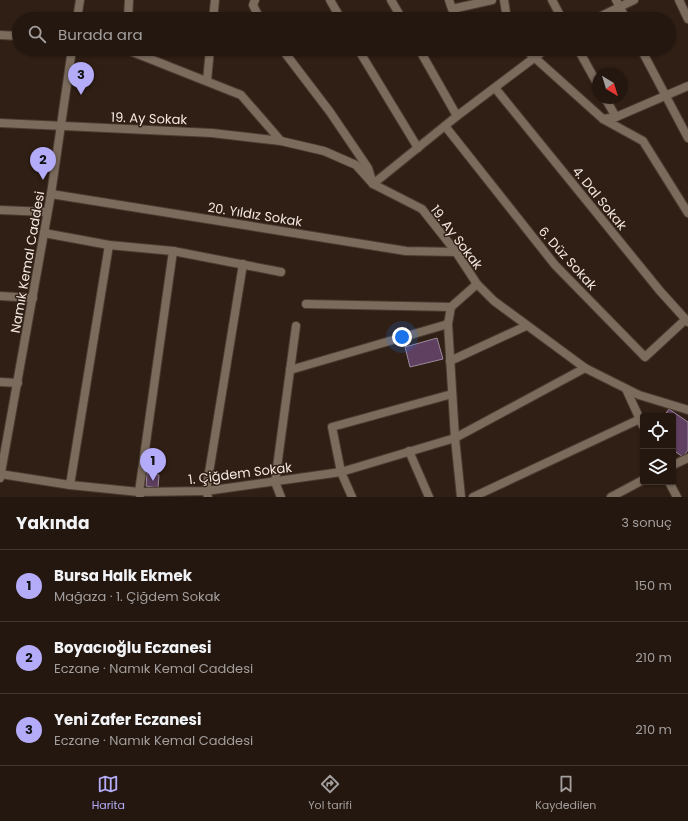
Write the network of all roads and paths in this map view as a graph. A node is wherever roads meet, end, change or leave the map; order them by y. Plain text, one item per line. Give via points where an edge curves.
1 (80, 0) edge
2 (130, 0) edge
3 (215, 0) edge
4 (255, 0) edge
5 (330, 0) edge
6 (391, 0) edge
7 (449, 0) edge
8 (492, 0) edge
9 (504, 0) edge
10 (552, 0) edge
11 (634, 0) edge
12 (679, 0) edge
13 (618, 3) edge
14 (78, 12) edge
15 (129, 12) edge
16 (214, 12) edge
17 (257, 12) edge
18 (337, 12) edge
19 (398, 12) edge
20 (506, 12) edge
21 (558, 12) edge
22 (605, 12) edge
23 (622, 12) edge
24 (688, 19) edge
25 (0, 35) edge
26 (12, 36) edge
27 (71, 56) edge
28 (143, 56) edge
29 (209, 56) edge
30 (287, 56) edge
31 (362, 56) edge
32 (423, 56) edge
33 (536, 56) edge
34 (582, 56) edge
35 (645, 56) edge
36 (533, 58) junction
37 (592, 74) edge
38 (207, 81) junction
39 (688, 86) edge
40 (495, 88) junction
41 (665, 96) junction
42 (608, 104) edge
43 (457, 116) junction
44 (616, 117) junction
45 (603, 119) junction
46 (0, 123) edge
47 (445, 126) junction
48 (60, 127) junction
49 (688, 138) edge
50 (281, 141) junction
51 (418, 148) junction
52 (373, 184) junction
53 (51, 194) junction
54 (0, 210) edge
55 (47, 212) junction
56 (688, 213) edge
57 (44, 233) junction
58 (109, 245) junction
59 (173, 251) junction
60 (456, 252) junction
61 (243, 264) junction
62 (281, 272) dead end
63 (477, 284) junction
64 (0, 296) edge
65 (33, 298) junction
66 (306, 304) dead end
67 (451, 307) junction
68 (687, 321) edge
69 (448, 324) junction
70 (296, 326) dead end
71 (526, 326) junction
72 (450, 361) junction
73 (585, 368) junction
74 (290, 370) junction
75 (0, 382) edge
76 (18, 383) junction
77 (626, 388) junction
78 (452, 394) junction
79 (688, 410) edge
80 (640, 420) edge
81 (640, 422) edge
82 (455, 438) junction
83 (410, 451) junction
84 (688, 458) edge
85 (676, 464) edge
86 (341, 472) junction
87 (0, 475) edge
88 (275, 482) junction
89 (640, 482) edge
90 (70, 485) junction
91 (671, 485) edge
92 (207, 494) edge
93 (140, 495) edge
94 (617, 496) edge
95 (280, 497) edge
96 (352, 497) edge
97 (429, 497) edge
98 (461, 497) edge
99 (473, 497) edge
100 (677, 497) edge

1 - 14 street
2 - 15 street
3 - 16 street
4 - 17 street via 253,4
5 - 18 street
6 - 19 street
7 - 8 street via 452,9
9 - 20 street
10 - 21 street
11 - 13 street
12 - 24 street
13 - 22 street
13 - 23 street
25 - 26 street
27 - 48 street, Namık Kemal Caddesi
28 - 38 street
29 - 38 street
30 - 52 street via 368,168
31 - 51 street
32 - 43 street
33 - 36 street
34 - 37 street
35 - 41 street
36 - 40 street
36 - 45 street
38 - 50 street via 241,95
39 - 41 street
40 - 43 street
40 - 68 street, 4. Dal Sokak
41 - 44 street
41 - 49 street
42 - 44 street
43 - 47 street
44 - 45 street
45 - 56 street via 643,141
46 - 48 street, 19. Ay Sokak
47 - 51 street
47 - 68 street, 6. Düz Sokak via 555,265 645,357
48 - 50 street, 19. Ay Sokak via 212,133
48 - 53 street, Namık Kemal Caddesi
50 - 52 street, 19. Ay Sokak via 324,151 356,165
51 - 52 street
52 - 60 street, 19. Ay Sokak via 422,209
53 - 55 street, Namık Kemal Caddesi
53 - 60 street, 20. Yıldız Sokak via 406,251
54 - 55 street
55 - 57 street, Namık Kemal Caddesi
57 - 58 street
57 - 65 street, Namık Kemal Caddesi
58 - 59 street
58 - 90 street
59 - 61 street
59 - 93 street
60 - 63 street, 19. Ay Sokak
61 - 62 street
61 - 92 street
63 - 67 street
63 - 71 street, 19. Ay Sokak
64 - 65 street
65 - 76 street, Namık Kemal Caddesi
66 - 67 street
67 - 69 street
69 - 72 street
69 - 74 street
70 - 74 street
71 - 72 street
71 - 73 street, 19. Ay Sokak
72 - 78 street
73 - 77 street, 19. Ay Sokak
73 - 82 street, 1. Çiğdem Sokak
74 - 88 street
75 - 76 street
76 - 87 street, Namık Kemal Caddesi
77 - 79 street, 19. Ay Sokak
77 - 80 street
78 - 82 street
78 - 86 street via 332,427
81 - 99 street
82 - 83 street, 1. Çiğdem Sokak
82 - 98 street
83 - 86 street, 1. Çiğdem Sokak
83 - 97 street
84 - 85 street
86 - 88 street, 1. Çiğdem Sokak
86 - 96 street
87 - 90 street, 1. Çiğdem Sokak
88 - 92 street, 1. Çiğdem Sokak
88 - 95 street
89 - 94 street
90 - 93 street, 1. Çiğdem Sokak
91 - 100 street
92 - 93 street, 1. Çiğdem Sokak

